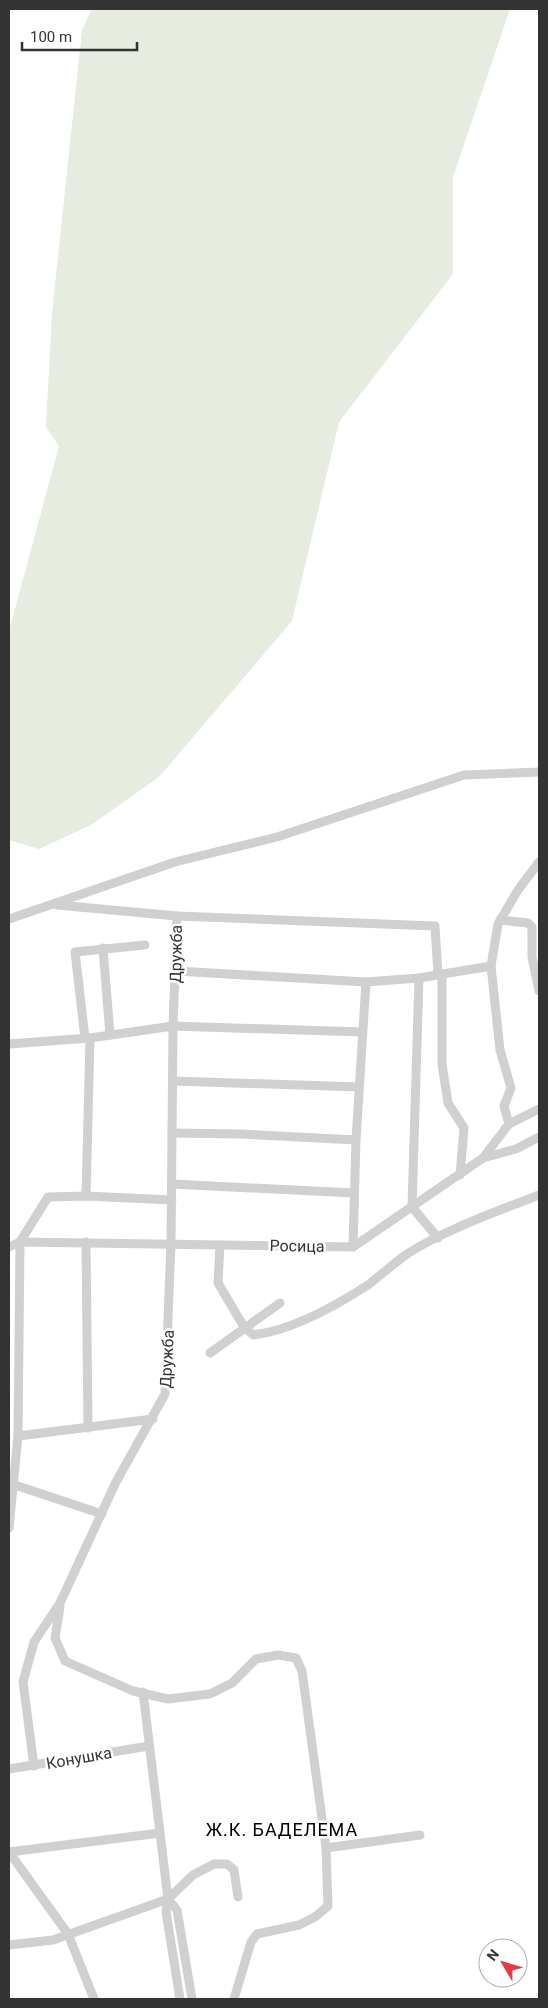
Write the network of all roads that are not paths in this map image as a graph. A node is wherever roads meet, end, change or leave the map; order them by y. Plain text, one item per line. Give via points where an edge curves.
1 (539, 772) edge
2 (539, 862) edge
3 (54, 905) junction
4 (177, 916) junction
5 (9, 919) edge
6 (500, 920) junction
7 (146, 945) dead end
8 (103, 948) junction
9 (491, 966) junction
10 (176, 971) junction
11 (440, 974) junction
12 (419, 978) junction
13 (366, 982) junction
14 (539, 991) edge
15 (173, 1026) junction
16 (362, 1032) junction
17 (110, 1035) junction
18 (87, 1038) junction
19 (9, 1044) edge
20 (172, 1082) junction
21 (359, 1087) junction
22 (539, 1106) edge
23 (509, 1124) junction
24 (172, 1133) junction
25 (539, 1137) edge
26 (356, 1140) junction
27 (483, 1158) junction
28 (460, 1175) junction
29 (172, 1184) junction
30 (354, 1192) junction
31 (539, 1194) edge
32 (86, 1196) junction
33 (172, 1200) junction
34 (412, 1208) junction
35 (438, 1238) junction
36 (20, 1242) junction
37 (86, 1242) junction
38 (171, 1243) junction
39 (220, 1245) junction
40 (9, 1247) edge
41 (353, 1247) junction
42 (280, 1303) dead end
43 (244, 1327) junction
44 (210, 1353) dead end
45 (153, 1419) junction
46 (88, 1428) junction
47 (18, 1436) junction
48 (15, 1485) junction
49 (102, 1514) junction
50 (9, 1528) edge
51 (60, 1603) junction
52 (143, 1692) junction
53 (150, 1746) junction
54 (34, 1766) junction
55 (9, 1769) edge
56 (160, 1833) junction
57 (420, 1835) dead end
58 (326, 1848) junction
59 (9, 1852) edge
60 (238, 1897) dead end
61 (168, 1899) junction
62 (68, 1934) junction
63 (9, 1946) edge
64 (94, 1999) edge
65 (180, 1999) edge
66 (192, 1999) edge
67 (234, 1999) edge

1 - 3 street via 464,775 277,837 175,862
2 - 6 street
3 - 4 street
3 - 5 street
4 - 10 street, Дружба
4 - 11 street via 435,926
6 - 9 street
6 - 14 street via 528,923 532,927 532,957
7 - 8 street
8 - 17 street
8 - 18 street via 75,952
9 - 11 street
9 - 23 street via 500,1050 511,1088 504,1106
10 - 13 street
10 - 15 street, Дружба
11 - 12 street
11 - 28 street via 444,1074 449,1108 464,1128
12 - 13 street
12 - 34 street
13 - 16 street
15 - 16 street
15 - 17 street
15 - 20 street, Дружба
16 - 21 street
17 - 18 street
18 - 19 street
18 - 32 street
20 - 21 street
20 - 24 street, Дружба
21 - 26 street
22 - 23 street
23 - 27 street
24 - 26 street
24 - 29 street, Дружба
25 - 27 street via 516,1149
26 - 30 street
27 - 28 street
28 - 34 street
29 - 30 street
29 - 33 street, Дружба
30 - 41 street
31 - 35 street
32 - 33 street
32 - 36 street via 48,1197
33 - 38 street, Дружба
34 - 35 street
34 - 41 street
35 - 43 street via 310,1318 264,1334 253,1335
36 - 37 street, Росица
36 - 40 street, Росица
36 - 47 street
37 - 38 street, Росица
37 - 46 street
38 - 39 street, Росица
38 - 45 street, Дружба via 165,1394
39 - 41 street, Росица
39 - 43 street via 218,1283
42 - 43 street
43 - 44 street
45 - 46 street
45 - 49 street, Дружба via 116,1482
46 - 47 street
47 - 48 street
48 - 49 street
48 - 50 street
49 - 51 street, Дружба
51 - 52 street via 55,1638 65,1661 133,1691
51 - 54 street, Дружба via 34,1642 24,1682
52 - 53 street
52 - 58 street via 168,1699 210,1694 232,1683 256,1659 278,1655 296,1658 302,1670
53 - 54 street, Конушка
53 - 56 street
54 - 55 street, Конушка
56 - 59 street
56 - 61 street
57 - 58 street
58 - 67 street via 328,1906 299,1925 257,1934 251,1942
59 - 62 street
60 - 61 street via 234,1870 227,1864 214,1864 193,1875
61 - 62 street
61 - 65 street via 166,1912
61 - 66 street via 177,1910
62 - 63 street via 53,1940
62 - 64 street

